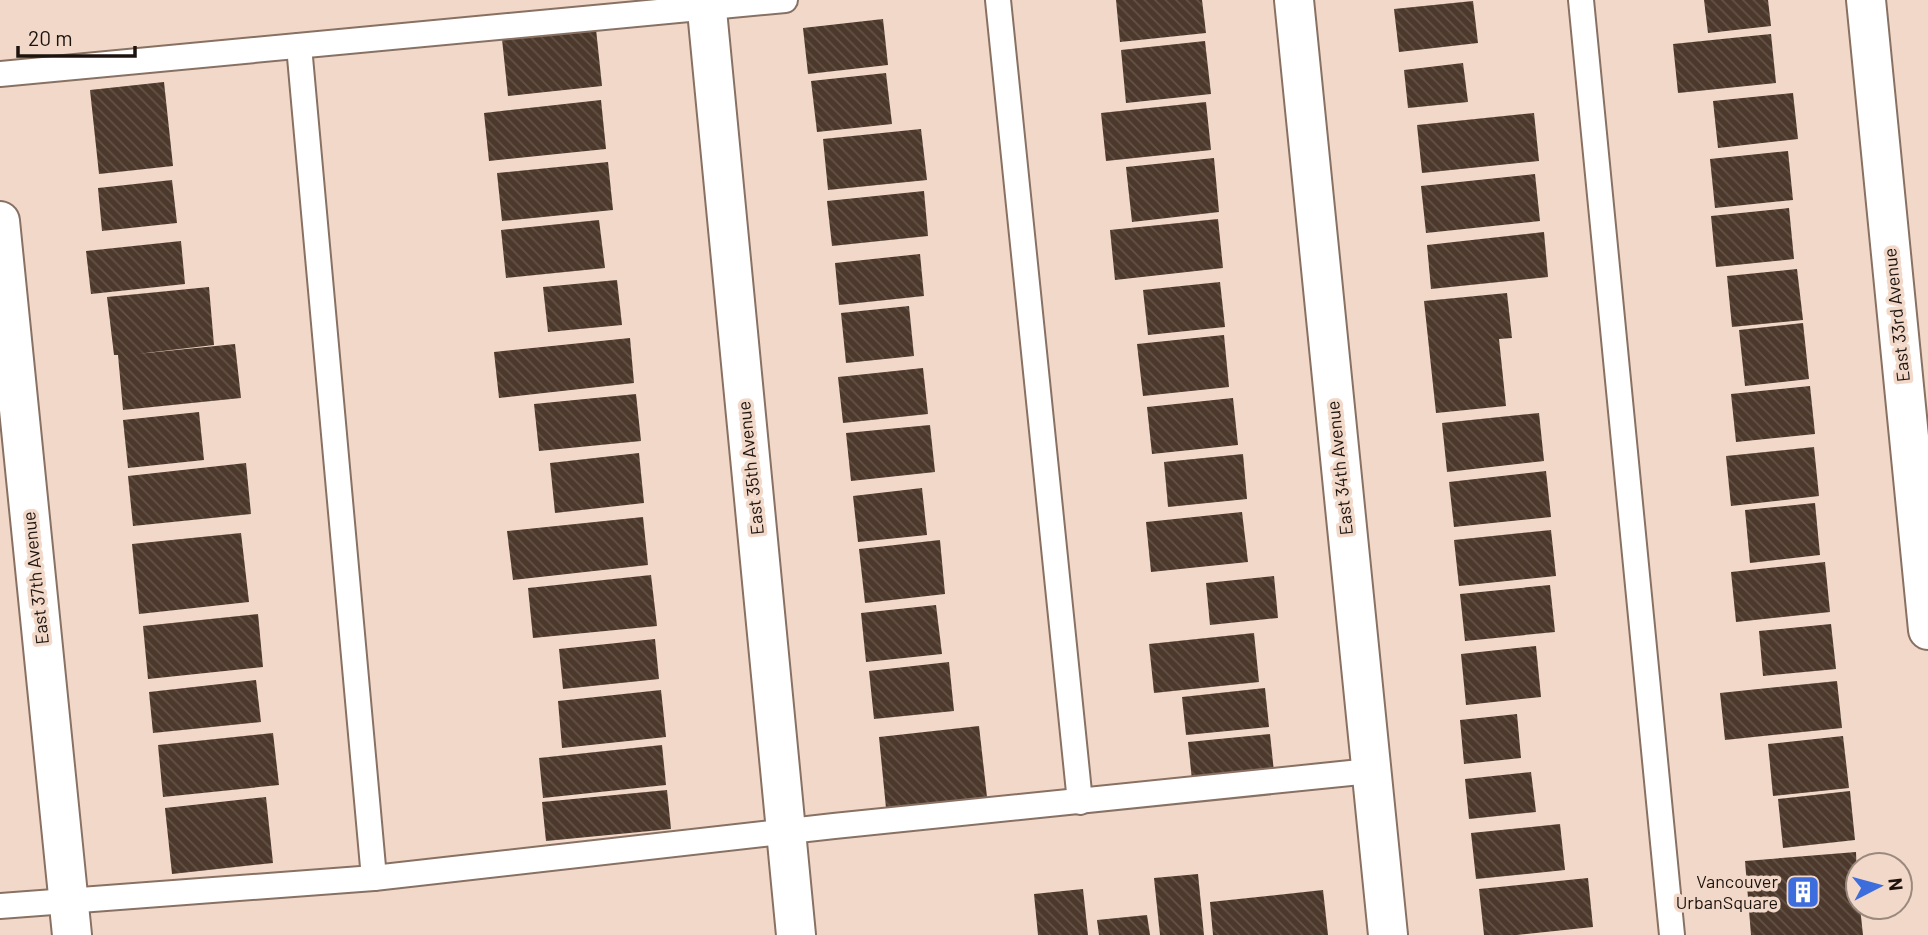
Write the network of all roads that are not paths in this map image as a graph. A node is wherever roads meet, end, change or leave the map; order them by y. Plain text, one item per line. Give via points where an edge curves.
1 (785, 0) edge
2 (998, 0) edge
3 (1294, 0) edge
4 (1581, 0) edge
5 (1866, 0) edge
6 (707, 4) edge
7 (299, 46) junction
8 (0, 74) edge
9 (0, 221) edge
10 (1928, 630) edge
11 (1370, 771) junction
12 (1080, 802) junction
13 (786, 832) junction
14 (374, 878) junction
15 (0, 906) edge
16 (71, 918) edge
17 (796, 935) edge
18 (1388, 935) edge
19 (1672, 935) edge

1 - 6 lane
2 - 12 lane
3 - 11 street, East 34th Avenue
4 - 19 lane
5 - 10 street, East 33rd Avenue
6 - 7 lane
6 - 13 street, East 35th Avenue
7 - 8 lane
7 - 14 lane
9 - 16 street, East 37th Avenue
11 - 12 lane
11 - 18 street, East 34th Avenue
12 - 13 lane
13 - 14 lane
13 - 17 street, East 35th Avenue
14 - 16 lane
15 - 16 lane

